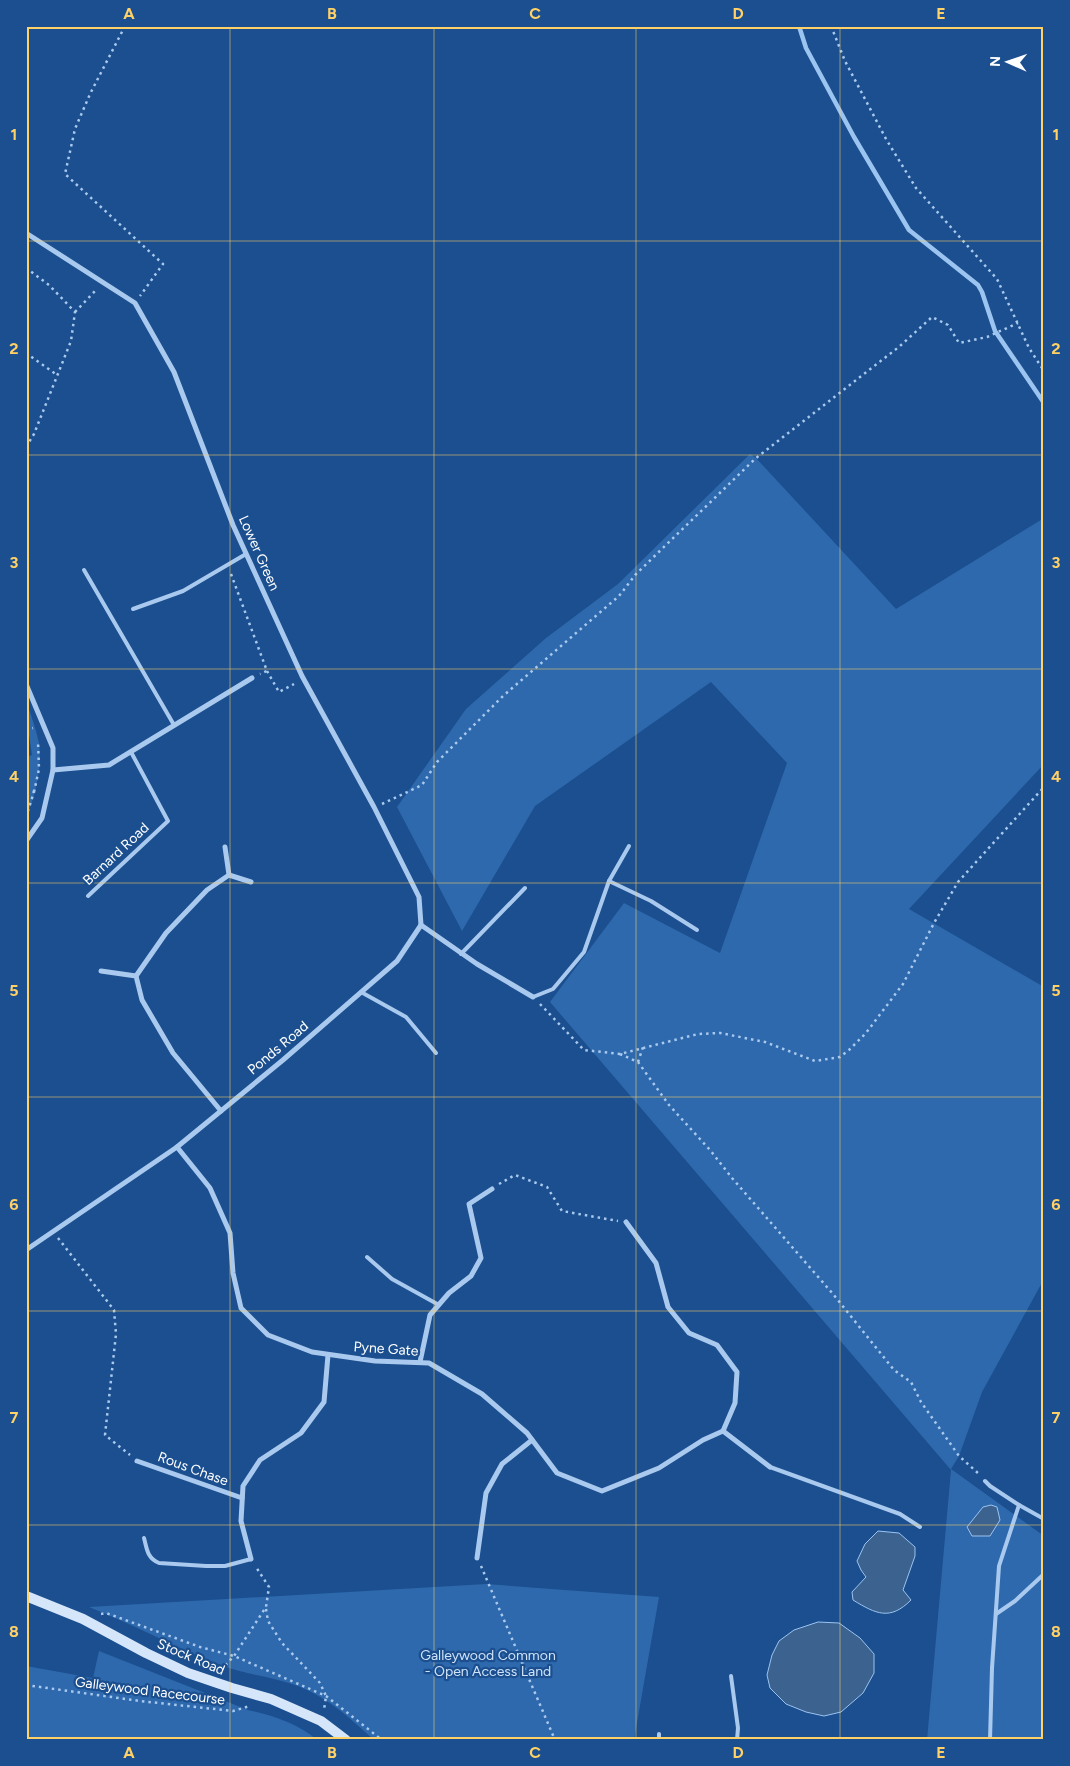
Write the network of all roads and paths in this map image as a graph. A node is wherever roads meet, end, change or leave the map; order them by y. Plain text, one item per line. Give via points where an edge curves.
1 (125, 26) edge
2 (831, 26) edge
3 (26, 233) edge
4 (26, 268) edge
5 (103, 282) junction
6 (135, 303) junction
7 (75, 312) junction
8 (1018, 323) junction
9 (26, 352) edge
10 (1044, 371) edge
11 (57, 375) junction
12 (26, 447) edge
13 (246, 554) junction
14 (228, 565) junction
15 (84, 570) dead end
16 (132, 609) dead end
17 (267, 671) junction
18 (252, 678) joint
19 (304, 680) junction
20 (26, 684) edge
21 (174, 726) junction
22 (34, 728) dead end
23 (26, 730) edge
24 (37, 737) dead end
25 (131, 752) junction
26 (53, 770) junction
27 (1044, 787) edge
28 (26, 791) edge
29 (34, 792) junction
30 (374, 807) junction
31 (26, 816) edge
32 (26, 841) edge
33 (630, 846) dead end
34 (225, 847) dead end
35 (229, 875) junction
36 (609, 881) junction
37 (251, 882) dead end
38 (525, 888) dead end
39 (88, 896) dead end
40 (421, 925) junction
41 (697, 930) dead end
42 (461, 954) junction
43 (102, 971) dead end
44 (136, 976) junction
45 (361, 992) junction
46 (533, 997) junction
47 (643, 1048) junction
48 (436, 1053) dead end
49 (620, 1054) junction
50 (638, 1062) junction
51 (221, 1111) junction
52 (177, 1148) junction
53 (492, 1189) joint
54 (626, 1222) joint
55 (53, 1232) junction
56 (26, 1250) edge
57 (367, 1257) dead end
58 (439, 1304) junction
59 (328, 1355) junction
60 (420, 1362) junction
61 (723, 1431) junction
62 (532, 1440) junction
63 (138, 1461) joint
64 (770, 1467) joint
65 (985, 1481) joint
66 (242, 1498) junction
67 (1019, 1504) junction
68 (1044, 1519) edge
69 (920, 1527) dead end
70 (144, 1538) dead end
71 (477, 1558) joint
72 (251, 1559) junction
73 (1044, 1574) edge
74 (26, 1596) edge
75 (266, 1607) junction
76 (996, 1614) junction
77 (83, 1619) junction
78 (234, 1656) junction
79 (730, 1676) dead end
80 (209, 1680) junction
81 (26, 1685) edge
82 (326, 1696) junction
83 (271, 1699) junction
84 (320, 1721) junction
85 (659, 1734) dead end
86 (346, 1740) edge
87 (382, 1740) edge
88 (555, 1740) edge
89 (659, 1740) edge
90 (737, 1740) edge
91 (990, 1740) edge

1 - 6 path via 75,129 65,174 163,264
2 - 8 path via 845,61 916,188 997,279
3 - 5 street, Lower Green
4 - 7 path via 49,285
5 - 6 street, Lower Green
5 - 7 path
6 - 13 street, Lower Green via 174,372
7 - 11 path via 71,341
8 - 10 path
8 - 30 path via 987,337 959,343 948,324 932,316 900,346 756,458 636,574 620,596 503,696 437,762 422,785
9 - 11 path
11 - 12 path
13 - 14 lane
13 - 19 street, Lower Green
14 - 16 lane via 183,591
14 - 17 path
15 - 21 lane
17 - 18 path
17 - 19 path via 279,692
18 - 21 street
19 - 30 street, Lower Green
20 - 26 street via 52,748
21 - 25 street
22 - 23 path
24 - 29 path via 39,769
25 - 26 street via 109,765
25 - 39 lane, Barnard Road via 168,821
26 - 32 street via 42,818
27 - 47 path via 958,882 903,984 866,1033 840,1057 815,1061 765,1042 720,1033 698,1034
28 - 29 path
29 - 31 path
30 - 40 street, Lower Green via 419,896
33 - 36 lane
34 - 35 street
35 - 37 street
35 - 44 street via 207,890 166,933
36 - 41 lane via 651,901
36 - 46 lane via 584,952 553,990
38 - 42 lane
40 - 42 street
40 - 45 street, Ponds Road via 397,961
42 - 46 street
43 - 44 street
44 - 51 street via 142,1000 173,1053
45 - 48 lane via 406,1017
45 - 51 street, Ponds Road
46 - 49 path via 584,1050
47 - 49 path
47 - 50 path
49 - 50 path
50 - 65 path via 669,1105 833,1294 894,1370 911,1382 959,1456
51 - 52 street, Ponds Road
52 - 55 street, Ponds Road
52 - 59 street, Pyne Gate via 210,1188 230,1232 233,1272 241,1308 268,1335
53 - 54 path via 515,1175 547,1188 562,1211
53 - 58 street via 469,1204 481,1258 470,1276
54 - 61 street via 656,1263 668,1307 689,1333 717,1345 737,1372 735,1403
55 - 56 street, Ponds Road
55 - 63 path via 114,1310 116,1334 105,1435
57 - 58 lane via 392,1279
58 - 60 street via 430,1315
59 - 60 street, Pyne Gate
59 - 66 street, Rous Chase via 324,1402 301,1433 260,1460 242,1486
60 - 62 street, Pyne Gate via 429,1363 482,1394
61 - 62 street, Pyne Gate via 658,1468 602,1491 557,1473
61 - 64 street
62 - 71 street via 502,1464 486,1493
63 - 66 street, Rous Chase
64 - 69 lane via 900,1514
65 - 67 lane
66 - 72 street, Rous Chase via 240,1520
67 - 68 lane
67 - 76 lane via 999,1566
70 - 72 lane via 148,1555 159,1563 225,1566
71 - 88 path
72 - 75 path via 268,1587
73 - 76 lane
74 - 77 main road, Stock Road
75 - 78 path
75 - 82 path via 268,1621 282,1643 320,1683
76 - 91 lane
77 - 78 path via 106,1613 200,1648
77 - 80 main road, Stock Road via 146,1653
78 - 80 path
78 - 82 path
79 - 90 lane
80 - 83 main road, Stock Road
81 - 83 path, Galleywood Racecourse via 233,1712
82 - 84 path
82 - 87 path
83 - 84 main road, Stock Road
84 - 86 main road, Stock Road
85 - 89 lane

